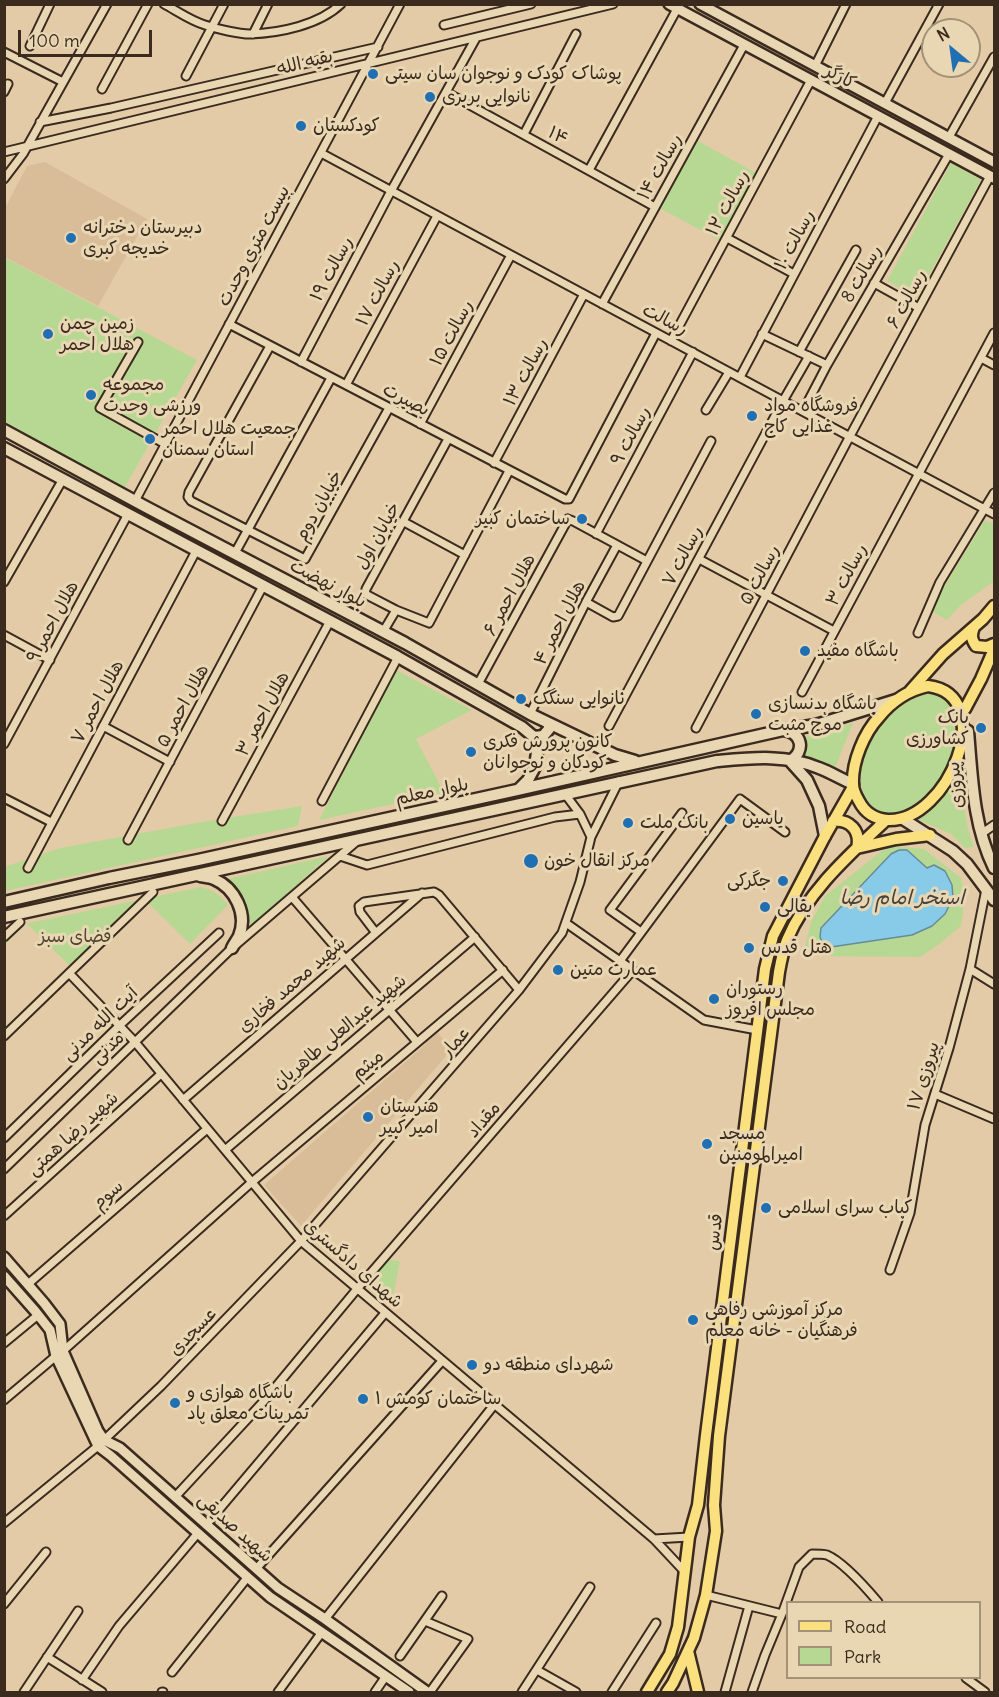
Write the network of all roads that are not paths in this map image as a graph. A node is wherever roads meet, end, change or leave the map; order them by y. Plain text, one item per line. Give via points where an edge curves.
1 (50, 4) edge
2 (107, 4) edge
3 (148, 4) edge
4 (164, 4) edge
5 (224, 4) edge
6 (268, 4) edge
7 (341, 4) edge
8 (400, 4) edge
9 (531, 4) edge
10 (612, 4) edge
11 (700, 4) edge
12 (846, 4) edge
13 (939, 4) edge
14 (673, 7) edge
15 (503, 8) edge
16 (444, 25) dead end
17 (212, 27) junction
18 (253, 34) junction
19 (576, 34) dead end
20 (476, 38) junction
21 (744, 45) junction
22 (30, 46) dead end
23 (378, 47) junction
24 (4, 52) edge
25 (994, 57) edge
26 (370, 62) junction
27 (815, 66) junction
28 (186, 76) dead end
29 (811, 80) junction
30 (63, 82) junction
31 (8, 84) dead end
32 (102, 89) dead end
33 (4, 92) edge
34 (446, 92) junction
35 (885, 103) junction
36 (878, 116) junction
37 (40, 122) junction
38 (524, 134) junction
39 (949, 138) junction
40 (26, 147) junction
41 (4, 152) edge
42 (321, 153) junction
43 (949, 154) junction
44 (994, 162) edge
45 (589, 170) junction
46 (992, 177) edge
47 (4, 179) edge
48 (391, 191) junction
49 (655, 207) junction
50 (437, 216) junction
51 (727, 238) junction
52 (856, 250) dead end
53 (511, 255) junction
54 (794, 274) junction
55 (874, 283) junction
56 (584, 294) junction
57 (602, 304) junction
58 (919, 308) junction
59 (229, 324) junction
60 (656, 333) junction
61 (994, 333) edge
62 (762, 334) junction
63 (671, 341) junction
64 (138, 342) dead end
65 (270, 346) junction
66 (693, 352) junction
67 (799, 352) junction
68 (809, 356) junction
69 (981, 358) junction
70 (301, 362) junction
71 (827, 365) junction
72 (994, 365) edge
73 (729, 372) junction
74 (740, 377) junction
75 (331, 378) junction
76 (346, 386) junction
77 (783, 401) junction
78 (389, 408) junction
79 (706, 410) dead end
80 (803, 411) junction
81 (420, 424) junction
82 (4, 430) edge
83 (850, 436) junction
84 (448, 439) junction
85 (711, 441) dead end
86 (165, 444) junction
87 (4, 448) edge
88 (494, 463) junction
89 (509, 471) junction
90 (920, 474) junction
91 (63, 479) junction
92 (994, 493) edge
93 (135, 501) junction
94 (986, 509) junction
95 (128, 514) junction
96 (994, 514) edge
97 (404, 522) junction
98 (247, 530) junction
99 (596, 534) junction
100 (617, 545) junction
101 (196, 550) junction
102 (235, 553) junction
103 (465, 555) junction
104 (699, 559) junction
105 (647, 561) junction
106 (4, 582) edge
107 (263, 586) junction
108 (767, 595) junction
109 (586, 602) junction
110 (994, 606) edge
111 (396, 610) junction
112 (330, 621) junction
113 (974, 627) junction
114 (834, 631) junction
115 (383, 632) junction
116 (918, 633) dead end
117 (4, 635) edge
118 (994, 644) edge
119 (994, 649) edge
120 (398, 657) junction
121 (50, 660) junction
122 (478, 684) junction
123 (910, 691) junction
124 (802, 692) dead end
125 (899, 698) junction
126 (965, 709) junction
127 (530, 714) junction
128 (549, 724) junction
129 (103, 726) junction
130 (609, 726) dead end
131 (696, 728) dead end
132 (783, 730) junction
133 (968, 731) junction
134 (534, 737) junction
135 (4, 744) edge
136 (790, 760) junction
137 (170, 762) junction
138 (638, 762) junction
139 (619, 781) junction
140 (853, 786) junction
141 (518, 790) junction
142 (566, 794) junction
143 (4, 798) edge
144 (322, 801) dead end
145 (682, 813) dead end
146 (580, 814) junction
147 (903, 819) junction
148 (222, 820) dead end
149 (886, 820) junction
150 (833, 821) junction
151 (51, 822) junction
152 (994, 825) edge
153 (784, 832) dead end
154 (981, 834) junction
155 (930, 835) junction
156 (825, 836) junction
157 (591, 837) junction
158 (128, 840) dead end
159 (359, 840) junction
160 (857, 848) junction
161 (340, 856) junction
162 (28, 868) dead end
163 (994, 868) edge
164 (197, 875) junction
165 (986, 888) junction
166 (153, 892) dead end
167 (422, 893) junction
168 (292, 897) junction
169 (994, 900) edge
170 (4, 902) edge
171 (4, 917) edge
172 (20, 922) dead end
173 (566, 923) junction
174 (642, 932) junction
175 (219, 933) dead end
176 (376, 933) junction
177 (4, 937) edge
178 (475, 937) junction
179 (232, 948) junction
180 (346, 958) junction
181 (620, 961) junction
182 (970, 969) junction
183 (503, 970) junction
184 (633, 970) junction
185 (69, 973) junction
186 (994, 984) edge
187 (519, 990) junction
188 (390, 1010) junction
189 (119, 1026) junction
190 (757, 1030) junction
191 (4, 1036) edge
192 (135, 1042) junction
193 (417, 1042) junction
194 (161, 1074) junction
195 (935, 1094) junction
196 (183, 1100) junction
197 (994, 1119) edge
198 (207, 1129) junction
199 (4, 1138) edge
200 (225, 1150) junction
201 (4, 1169) edge
202 (252, 1182) junction
203 (4, 1215) edge
204 (301, 1241) junction
205 (4, 1257) edge
206 (890, 1270) dead end
207 (4, 1276) edge
208 (28, 1284) junction
209 (357, 1289) junction
210 (385, 1313) junction
211 (38, 1315) junction
212 (4, 1343) edge
213 (59, 1354) junction
214 (442, 1361) junction
215 (4, 1400) edge
216 (494, 1405) junction
217 (101, 1443) junction
218 (175, 1497) junction
219 (4, 1522) edge
220 (206, 1525) junction
221 (716, 1531) junction
222 (198, 1533) junction
223 (690, 1534) junction
224 (654, 1539) junction
225 (46, 1552) dead end
226 (256, 1569) junction
227 (684, 1571) junction
228 (247, 1578) junction
229 (590, 1587) dead end
230 (706, 1595) junction
231 (442, 1596) dead end
232 (787, 1601) edge
233 (877, 1601) edge
234 (786, 1603) edge
235 (4, 1604) edge
236 (749, 1606) junction
237 (78, 1611) dead end
238 (782, 1614) junction
239 (325, 1619) junction
240 (425, 1620) junction
241 (656, 1623) dead end
242 (678, 1626) junction
243 (322, 1632) junction
244 (696, 1632) junction
245 (688, 1651) junction
246 (400, 1656) dead end
247 (47, 1657) junction
248 (537, 1670) junction
249 (172, 1672) dead end
250 (386, 1676) junction
251 (968, 1679) edge
252 (82, 1680) junction
253 (981, 1691) edge
254 (24, 1692) edge
255 (102, 1692) edge
256 (278, 1692) edge
257 (375, 1692) edge
258 (409, 1692) edge
259 (429, 1692) edge
260 (522, 1692) edge
261 (576, 1692) edge
262 (612, 1692) edge
263 (647, 1692) edge
264 (667, 1692) edge
265 (698, 1692) edge
266 (725, 1692) edge
267 (752, 1692) edge

1 - 22 street
2 - 30 street
3 - 32 street
4 - 17 street
5 - 17 street
6 - 18 street
7 - 18 street via 314,22
8 - 23 street, بیست متری وحدت
9 - 15 street
10 - 20 street, بقیه الله
11 - 27 street, کارگر
12 - 27 street
13 - 35 street
14 - 21 street, کارگر
14 - 45 street
15 - 16 street
17 - 18 street
17 - 28 street
19 - 38 street
20 - 26 street, بقیه الله
20 - 34 street, رسالت ۱۹
21 - 29 street, کارگر
21 - 49 street, رسالت ۱۴
23 - 26 street, بیست متری وحدت
23 - 37 street
24 - 30 street
25 - 39 street
26 - 40 street, بقیه الله
26 - 42 street, بیست متری وحدت
27 - 35 street, کارگر
29 - 36 street, کارگر
29 - 51 street, رسالت ۱۲
30 - 37 street
31 - 33 street
34 - 38 street, ۱۴
34 - 48 street, رسالت ۱۹
35 - 39 street, کارگر
36 - 43 street, کارگر
36 - 54 street, رسالت ۱۰
37 - 40 street
38 - 45 street, ۱۴
39 - 44 street, کارگر
40 - 41 street, بقیه الله
40 - 47 street
42 - 48 street, رسالت
42 - 59 street, بیست متری وحدت
43 - 46 street, کارگر
43 - 55 street, رسالت 8
45 - 49 street, ۱۴
46 - 58 street, رسالت ۶
48 - 50 street, رسالت
48 - 70 street, رسالت ۱۹
49 - 57 street, رسالت ۱۴
50 - 53 street, رسالت
50 - 76 street, رسالت ۱۷
51 - 54 street
51 - 63 street, رسالت ۱۲
52 - 67 street
53 - 56 street, رسالت
53 - 81 street, رسالت ۱۵
54 - 62 street, رسالت ۱۰
55 - 58 street
55 - 71 street, رسالت 8
56 - 57 street, رسالت
56 - 88 street, رسالت ۱۳
57 - 60 street, رسالت
58 - 83 street, رسالت ۶
59 - 65 street, بصیرت
59 - 86 street, بیست متری وحدت
60 - 63 street, رسالت
60 - 89 street, بصیرت via 569,499
61 - 69 street, رسالت ۳
62 - 67 street
62 - 74 street, رسالت ۱۰
63 - 66 street, رسالت
64 - 86 street via 100,408
65 - 70 street, بصیرت
65 - 98 street, خیابان دوم via 188,497
66 - 73 street, رسالت
66 - 99 street, رسالت ۹
67 - 68 street
68 - 71 street
68 - 77 street, رسالت ۷
69 - 72 street
69 - 90 street, رسالت ۳
70 - 75 street, بصیرت
71 - 80 street, رسالت 8
73 - 74 street, رسالت
73 - 79 street
74 - 77 street, رسالت
75 - 76 street, بصیرت
75 - 98 street
76 - 78 street, بصیرت
77 - 80 street, رسالت
77 - 104 street, رسالت ۷
78 - 81 street, بصیرت
78 - 98 street, خیابان دوم via 305,560
80 - 83 street, رسالت
81 - 84 street, بصیرت
82 - 93 main road, بلوار نهضت
83 - 90 street, رسالت
83 - 108 street, رسالت ۵
84 - 88 street, بصیرت
84 - 97 street, خیابان اول
85 - 105 street
86 - 93 street, بیست متری وحدت
87 - 91 main road, بلوار نهضت
88 - 89 street, بصیرت
89 - 103 street, خیابان اول
90 - 94 street, رسالت
90 - 114 street, رسالت ۳
91 - 95 main road, بلوار نهضت
91 - 106 street
92 - 94 street
93 - 102 main road, بلوار نهضت
94 - 96 street, رسالت
94 - 116 street via 940,582
95 - 101 main road, بلوار نهضت
95 - 121 street, هلال احمر ۹
97 - 103 street
97 - 111 street, خیابان اول via 366,589 366,594
98 - 102 street
99 - 100 street
99 - 122 street, هلال احمر ۶ via 568,519
100 - 105 street
100 - 109 street, هلال احمر ۴
101 - 107 main road, بلوار نهضت
101 - 129 street, هلال احمر ۷
102 - 115 main road, بلوار نهضت
103 - 111 street, خیابان اول via 429,623
104 - 108 street
104 - 130 street, رسالت ۷
105 - 109 street via 618,616
107 - 112 main road, بلوار نهضت
107 - 137 street, هلال احمر ۵
108 - 114 street
108 - 131 street, رسالت ۵
109 - 127 street, هلال احمر ۴
110 - 113 main road
111 - 115 street
112 - 120 main road, بلوار نهضت
112 - 148 street, هلال احمر ۳
113 - 118 main road via 971,635 976,646
113 - 123 main road
114 - 124 street, رسالت ۳
115 - 122 main road, بلوار نهضت
117 - 121 street
119 - 126 main road
120 - 134 main road, بلوار نهضت
120 - 144 street
121 - 135 street, هلال احمر ۹
122 - 127 main road, بلوار نهضت
123 - 125 main road
123 - 126 main road via 940,687 959,699
125 - 132 main road, بلوار معلم via 816,725
125 - 140 main road via 879,716 863,741
126 - 133 main road
127 - 128 main road, بلوار نهضت
128 - 134 main road via 543,736
128 - 138 main road, بلوار نهضت
129 - 137 street
129 - 151 street, هلال احمر ۷
132 - 136 main road via 795,734 801,745 800,752
132 - 138 main road, بلوار معلم
133 - 147 main road via 950,780 929,803
133 - 154 main road, پیروزی
134 - 141 main road via 535,766
136 - 139 main road, بلوار معلم via 717,761
136 - 140 main road, بلوار معلم via 817,767
136 - 156 main road via 807,780 819,806
137 - 158 street, هلال احمر ۵
138 - 141 main road, بلوار معلم
139 - 142 main road, بلوار معلم
139 - 157 street, عمار
140 - 149 main road via 862,807 870,815
140 - 150 main road, قدس
141 - 170 main road, بلوار معلم
142 - 146 street
142 - 159 main road, بلوار معلم
143 - 151 street
145 - 174 street via 610,910
146 - 157 street
146 - 161 street via 367,865
147 - 149 main road
147 - 155 main road
149 - 160 main road, قدس
150 - 156 main road, قدس
150 - 160 main road via 842,820 853,827 859,839
151 - 162 street, هلال احمر ۷
152 - 154 street
153 - 174 street via 740,799
154 - 163 main road, پیروزی
155 - 160 main road
155 - 165 main road via 967,864
156 - 190 main road, قدس via 773,936
157 - 173 street, عمار
159 - 161 street, مدنی
159 - 164 main road, بلوار معلم
160 - 221 main road, قدس via 807,902 786,941 779,972 719,1436
161 - 168 street, مدنی
164 - 171 main road, بلوار معلم
164 - 179 main road via 228,887 237,901 242,917 240,934
165 - 169 main road
165 - 182 street, پیروزی ۱۷
166 - 185 street
167 - 176 street, شهید محمد فخاری
167 - 176 street via 359,906
167 - 178 street via 440,895
168 - 179 street, مدنی
168 - 180 street
172 - 177 street
173 - 181 street
173 - 187 street, عمار
174 - 181 street
175 - 189 street, آیت الله مدنی
176 - 180 street, شهید محمد فخاری
178 - 183 street
178 - 188 street, شهید عبدالعلی طاهریان
179 - 192 street, مدنی
180 - 188 street
180 - 196 street, شهید محمد فخاری
181 - 184 street
182 - 186 street
182 - 195 street, پیروزی ۱۷
183 - 187 street
183 - 193 street, میثم
184 - 190 street via 704,1020
184 - 209 street, مقداد
185 - 189 street, شهدای دادگستری
185 - 191 street
187 - 204 street, عمار
188 - 193 street
188 - 200 street, شهید عبدالعلی طاهریان
189 - 192 street, شهدای دادگستری
189 - 199 street, آیت الله مدنی
190 - 223 main road, قدس via 698,1504
192 - 194 street, شهدای دادگستری
192 - 201 street, مدنی
193 - 202 street, میثم
194 - 196 street, شهدای دادگستری
194 - 203 street, شهید رضا همتی
195 - 197 street
195 - 206 street, پیروزی ۱۷ via 925,1125 910,1213
196 - 198 street, شهدای دادگستری
198 - 200 street, شهدای دادگستری
198 - 208 street, سوم
200 - 202 street, شهدای دادگستری
202 - 204 street, شهدای دادگستری
202 - 213 street, میثم
204 - 209 street, شهدای دادگستری
204 - 217 street, عسجدی
205 - 208 street
207 - 211 street
208 - 213 street via 60,1324
209 - 210 street, شهدای دادگستری
209 - 218 street, مقداد via 264,1401
210 - 214 street, شهدای دادگستری
210 - 220 street
211 - 212 street
211 - 213 street via 50,1330
213 - 215 street, میثم
213 - 217 street, شهید صدیقی
214 - 216 street, شهدای دادگستری
214 - 226 street
216 - 224 street, شهدای دادگستری
216 - 239 street
217 - 218 street, شهید صدیقی via 120,1448
217 - 219 street, عسجدی
217 - 222 street, شهید صدیقی
218 - 220 street, شهید صدیقی
220 - 222 street
220 - 226 street, شهید صدیقی
221 - 223 main road via 707,1520 702,1520
221 - 230 main road, قدس
222 - 228 street, شهید صدیقی
222 - 252 street via 119,1626
223 - 224 street
223 - 227 main road, قدس
224 - 227 street, شهدای دادگستری
225 - 235 street
226 - 239 street, شهید صدیقی
227 - 242 main road, قدس
228 - 243 street, شهید صدیقی
228 - 249 street
229 - 248 street
230 - 236 street
230 - 244 main road, قدس
231 - 240 street
232 - 233 street via 799,1567 812,1554 826,1555 841,1565
234 - 238 street
236 - 238 street
236 - 266 street
237 - 247 street
238 - 267 street
239 - 259 street, شهید صدیقی
240 - 246 street
240 - 259 street via 468,1639
241 - 262 street
242 - 244 main road via 684,1634
242 - 263 main road, قدس via 670,1654
243 - 250 street, شهید صدیقی
243 - 256 street
244 - 245 main road, قدس
245 - 264 main road, قدس
245 - 265 main road
247 - 252 street
247 - 254 street
248 - 260 street
248 - 261 street
250 - 257 street
250 - 258 street, شهید صدیقی
251 - 253 street
252 - 255 street

